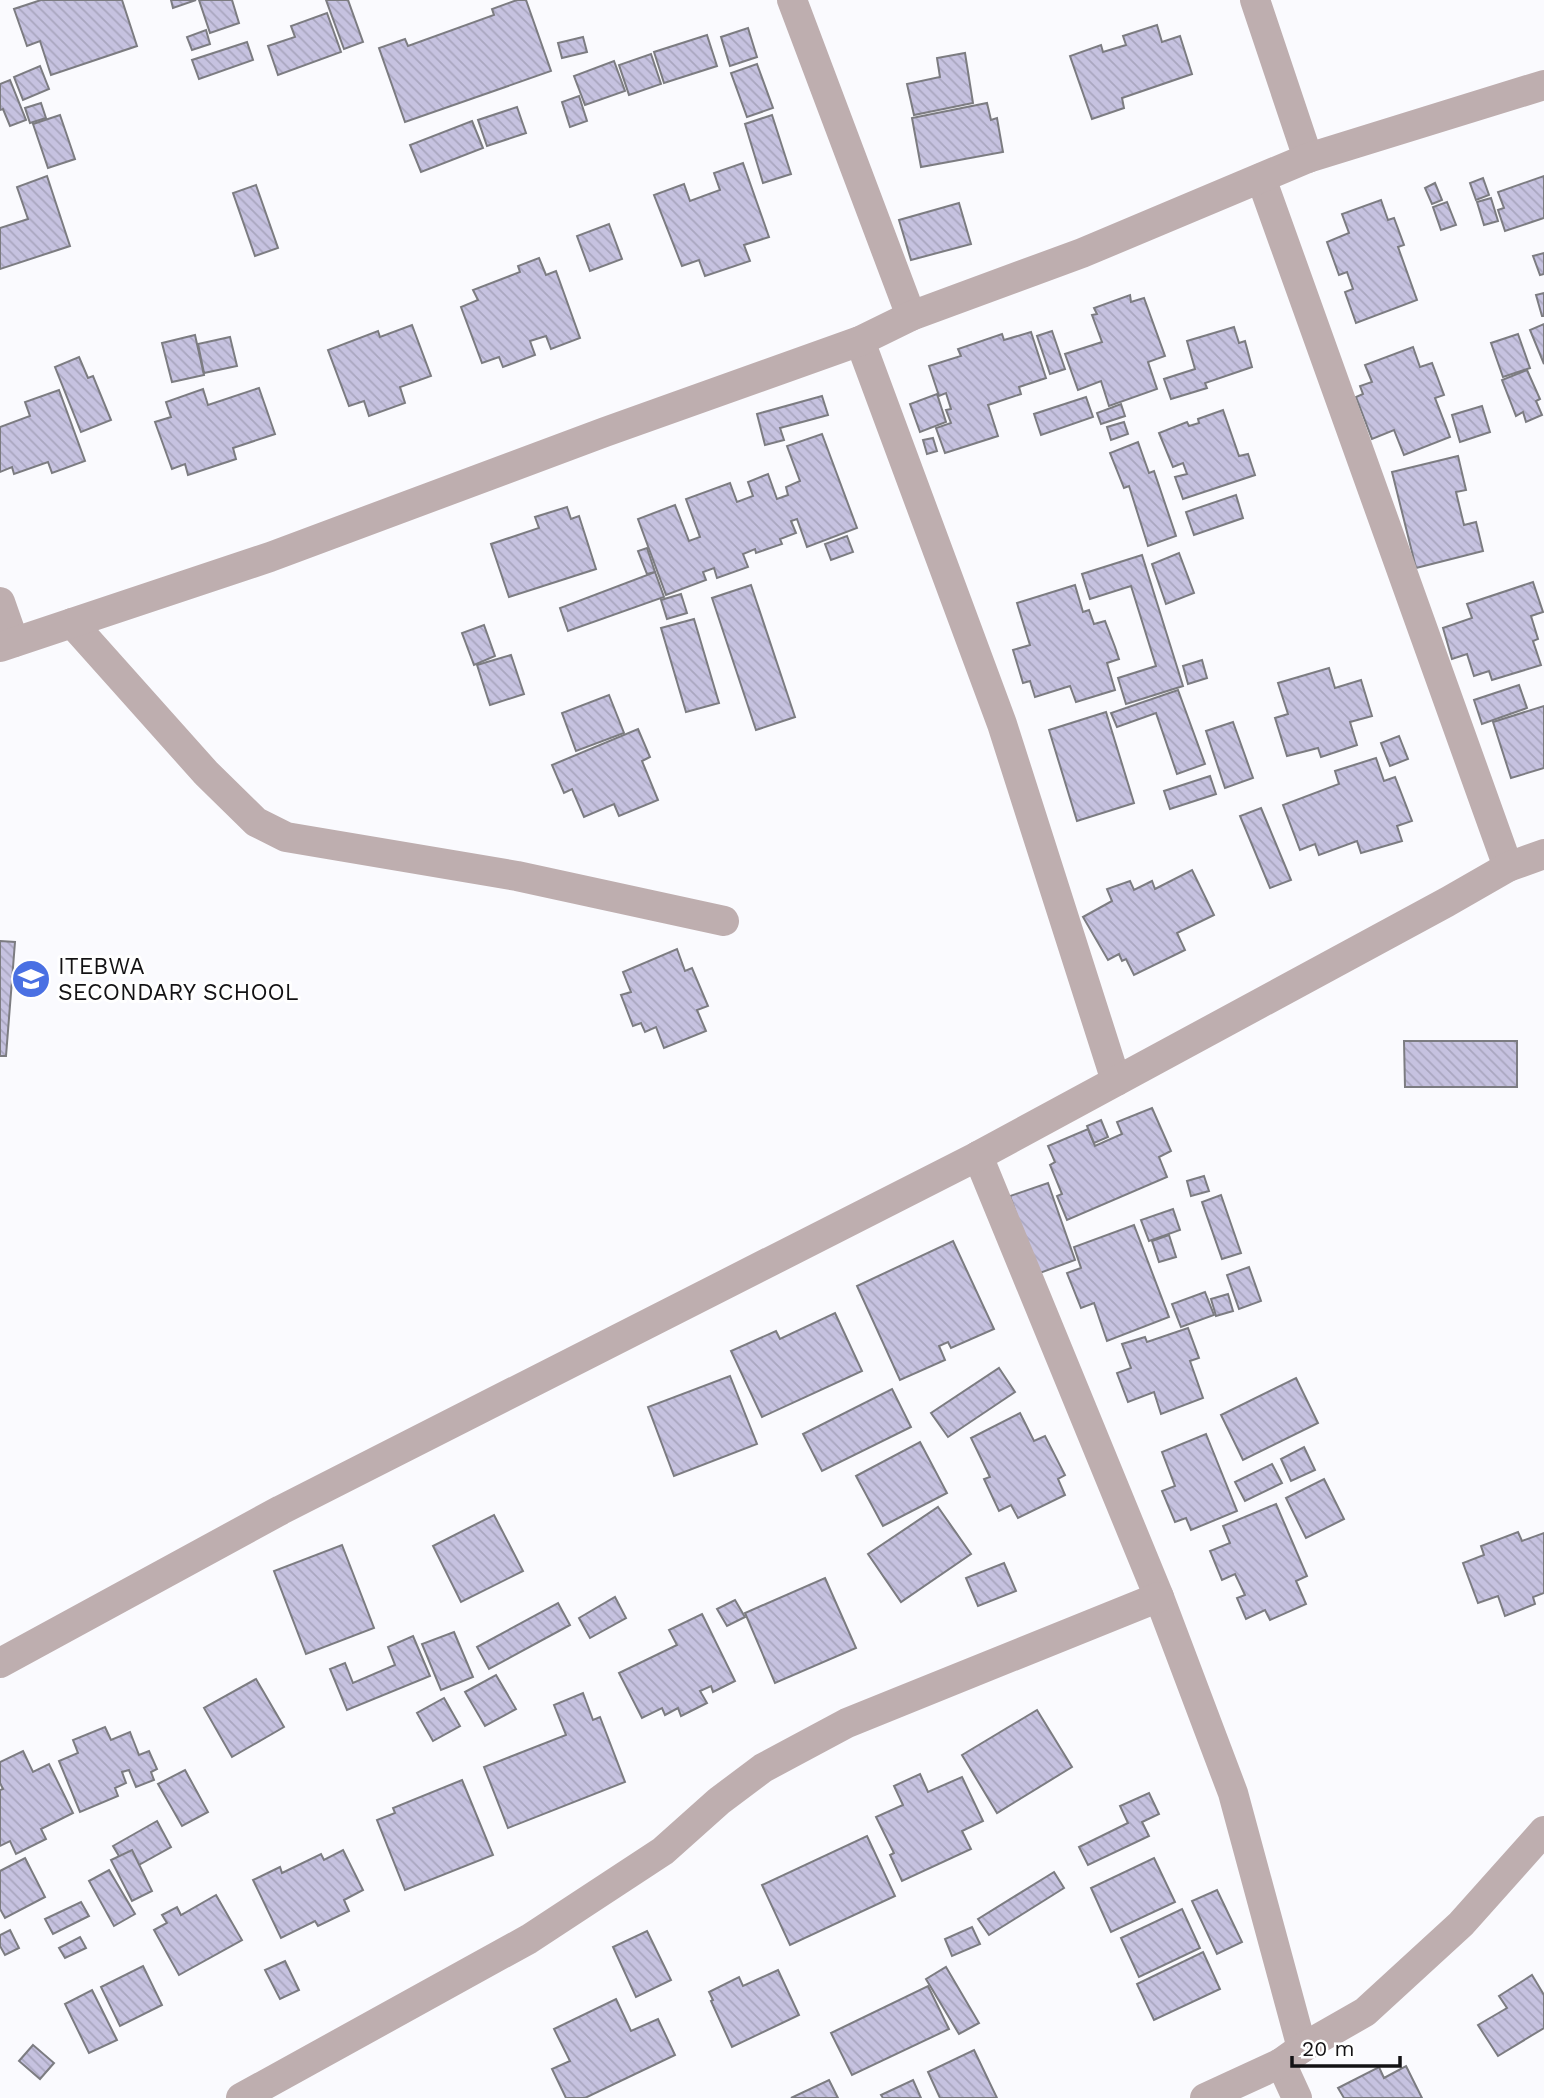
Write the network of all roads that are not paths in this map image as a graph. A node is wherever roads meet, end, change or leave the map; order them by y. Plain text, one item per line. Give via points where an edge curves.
1 (792, 0) edge
2 (1255, 0) edge
3 (1544, 85) edge
4 (1308, 158) junction
5 (1261, 178) junction
6 (911, 316) junction
7 (860, 341) junction
8 (0, 603) edge
9 (72, 623) junction
10 (7, 645) edge
11 (1544, 854) edge
12 (1508, 867) junction
13 (724, 921) dead end
14 (1116, 1081) junction
15 (978, 1156) junction
16 (1159, 1597) junction
17 (0, 1663) edge
18 (1544, 1831) edge
19 (1292, 2056) junction
20 (242, 2098) edge
21 (1205, 2098) edge
22 (1297, 2098) edge

1 - 6 street
2 - 4 street
3 - 4 street
4 - 5 street
5 - 6 street via 1082,253
5 - 12 street
6 - 7 street
7 - 9 street via 270,557
7 - 14 street via 1002,724
8 - 10 street
9 - 10 street
9 - 13 street via 206,774 256,822 286,837 517,876
11 - 12 street
12 - 14 street
14 - 15 street
15 - 16 street
15 - 17 street via 281,1510
16 - 19 street via 1233,1793
16 - 20 street via 847,1723 763,1768 663,1851 530,1938
18 - 19 street via 1461,1924 1366,2012
19 - 21 street
19 - 22 street

